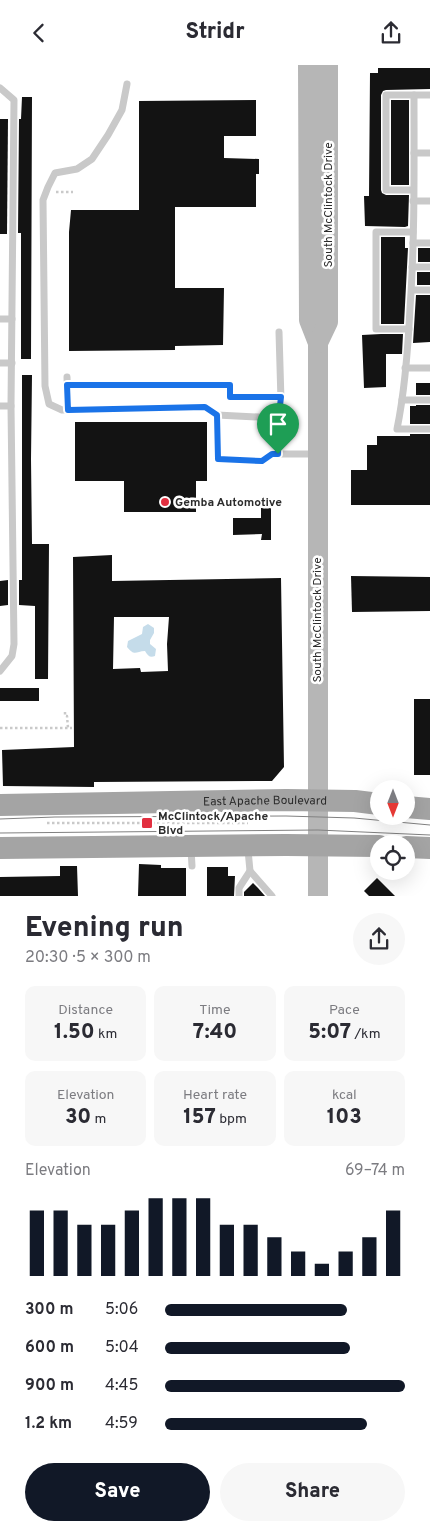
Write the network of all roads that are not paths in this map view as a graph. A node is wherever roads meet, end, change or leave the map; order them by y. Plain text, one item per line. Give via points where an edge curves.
1 (308, 65) edge
2 (328, 65) edge
3 (127, 84) dead end
4 (0, 88) edge
5 (414, 95) junction
6 (430, 95) edge
7 (414, 153) junction
8 (430, 153) edge
9 (414, 190) junction
10 (413, 201) junction
11 (430, 201) edge
12 (413, 232) junction
13 (413, 243) junction
14 (430, 243) edge
15 (412, 267) junction
16 (430, 267) edge
17 (430, 289) edge
18 (412, 290) junction
19 (0, 319) edge
20 (12, 319) junction
21 (409, 329) junction
22 (279, 332) dead end
23 (318, 343) junction
24 (0, 363) edge
25 (12, 363) junction
26 (406, 367) junction
27 (430, 368) edge
28 (67, 377) dead end
29 (402, 400) junction
30 (430, 400) edge
31 (0, 406) edge
32 (12, 406) junction
33 (68, 410) junction
34 (217, 415) junction
35 (279, 417) junction
36 (430, 429) edge
37 (278, 454) junction
38 (318, 454) junction
39 (0, 671) edge
40 (318, 800) junction
41 (370, 803) edge
42 (0, 805) edge
43 (415, 808) edge
44 (430, 809) edge
45 (247, 834) junction
46 (318, 845) junction
47 (370, 846) edge
48 (415, 847) edge
49 (0, 848) edge
50 (430, 848) edge
51 (250, 871) junction
52 (239, 896) edge
53 (272, 896) edge
54 (318, 896) edge

1 - 23 main road, South McClintock Drive via 309,320
2 - 23 main road, South McClintock Drive via 328,322
3 - 33 lane via 122,110 92,159 77,169 55,173 43,200 45,386 49,403
4 - 20 lane via 14,100
5 - 6 lane
5 - 7 lane
5 - 9 lane via 386,95 386,190
7 - 8 lane
7 - 9 lane
9 - 10 lane
10 - 11 lane
10 - 12 lane
12 - 13 lane
12 - 21 lane via 376,232 376,329
13 - 14 lane
13 - 15 lane
15 - 16 lane
15 - 18 lane
17 - 18 lane
18 - 21 lane
19 - 20 lane
20 - 25 lane
21 - 26 lane
22 - 35 lane
23 - 38 main road, South McClintock Drive
24 - 25 lane
25 - 32 lane
26 - 27 lane
26 - 29 lane
28 - 33 lane
29 - 30 lane
29 - 36 lane via 397,429
31 - 32 lane
32 - 39 lane via 14,643 12,656
33 - 34 lane via 205,407
34 - 35 lane
34 - 37 lane via 218,459 262,461
35 - 37 lane
37 - 38 lane
38 - 40 main road, South McClintock Drive
40 - 41 main road, East Apache Boulevard
40 - 42 main road, East Apache Boulevard
40 - 46 main road, South McClintock Drive
43 - 44 main road
45 - 46 main road
45 - 49 main road via 191,856
45 - 51 lane
46 - 47 main road
46 - 54 main road, South McClintock Drive
48 - 50 main road
51 - 52 lane via 239,888
51 - 53 lane

